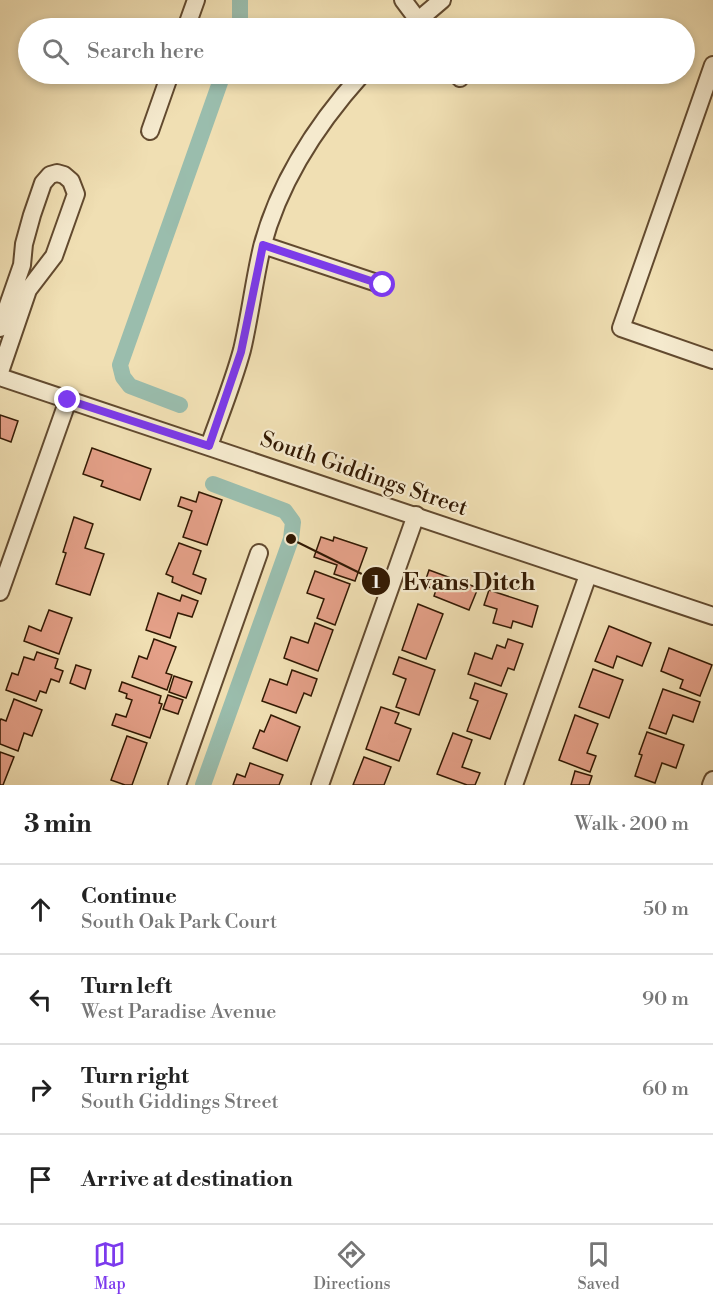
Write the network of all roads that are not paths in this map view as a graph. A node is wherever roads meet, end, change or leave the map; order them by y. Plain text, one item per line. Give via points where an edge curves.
1 (196, 0) edge
2 (403, 0) edge
3 (442, 0) edge
4 (190, 18) edge
5 (413, 18) edge
6 (425, 18) edge
7 (713, 65) edge
8 (166, 84) edge
9 (353, 84) edge
10 (150, 131) dead end
11 (263, 245) junction
12 (383, 285) dead end
13 (0, 328) edge
14 (713, 360) edge
15 (0, 374) edge
16 (68, 400) junction
17 (209, 446) junction
18 (416, 515) junction
19 (259, 553) dead end
20 (588, 575) junction
21 (0, 592) edge
22 (713, 616) edge
23 (713, 780) edge
24 (177, 785) edge
25 (320, 785) edge
26 (514, 785) edge
27 (711, 785) edge

1 - 4 street
2 - 5 street
3 - 6 street
7 - 14 street via 621,328
8 - 10 street
9 - 11 street via 304,150 279,198
11 - 12 street
11 - 17 street via 241,352
13 - 15 street via 22,265 24,244 43,183 50,174 64,175 76,194 66,226 54,256 28,290
15 - 16 street, South Giddings Street
16 - 17 street, South Giddings Street
16 - 21 street
17 - 18 street, South Giddings Street
18 - 20 street, South Giddings Street
18 - 25 street
19 - 24 street
20 - 22 street, South Giddings Street
20 - 26 street
23 - 27 street

